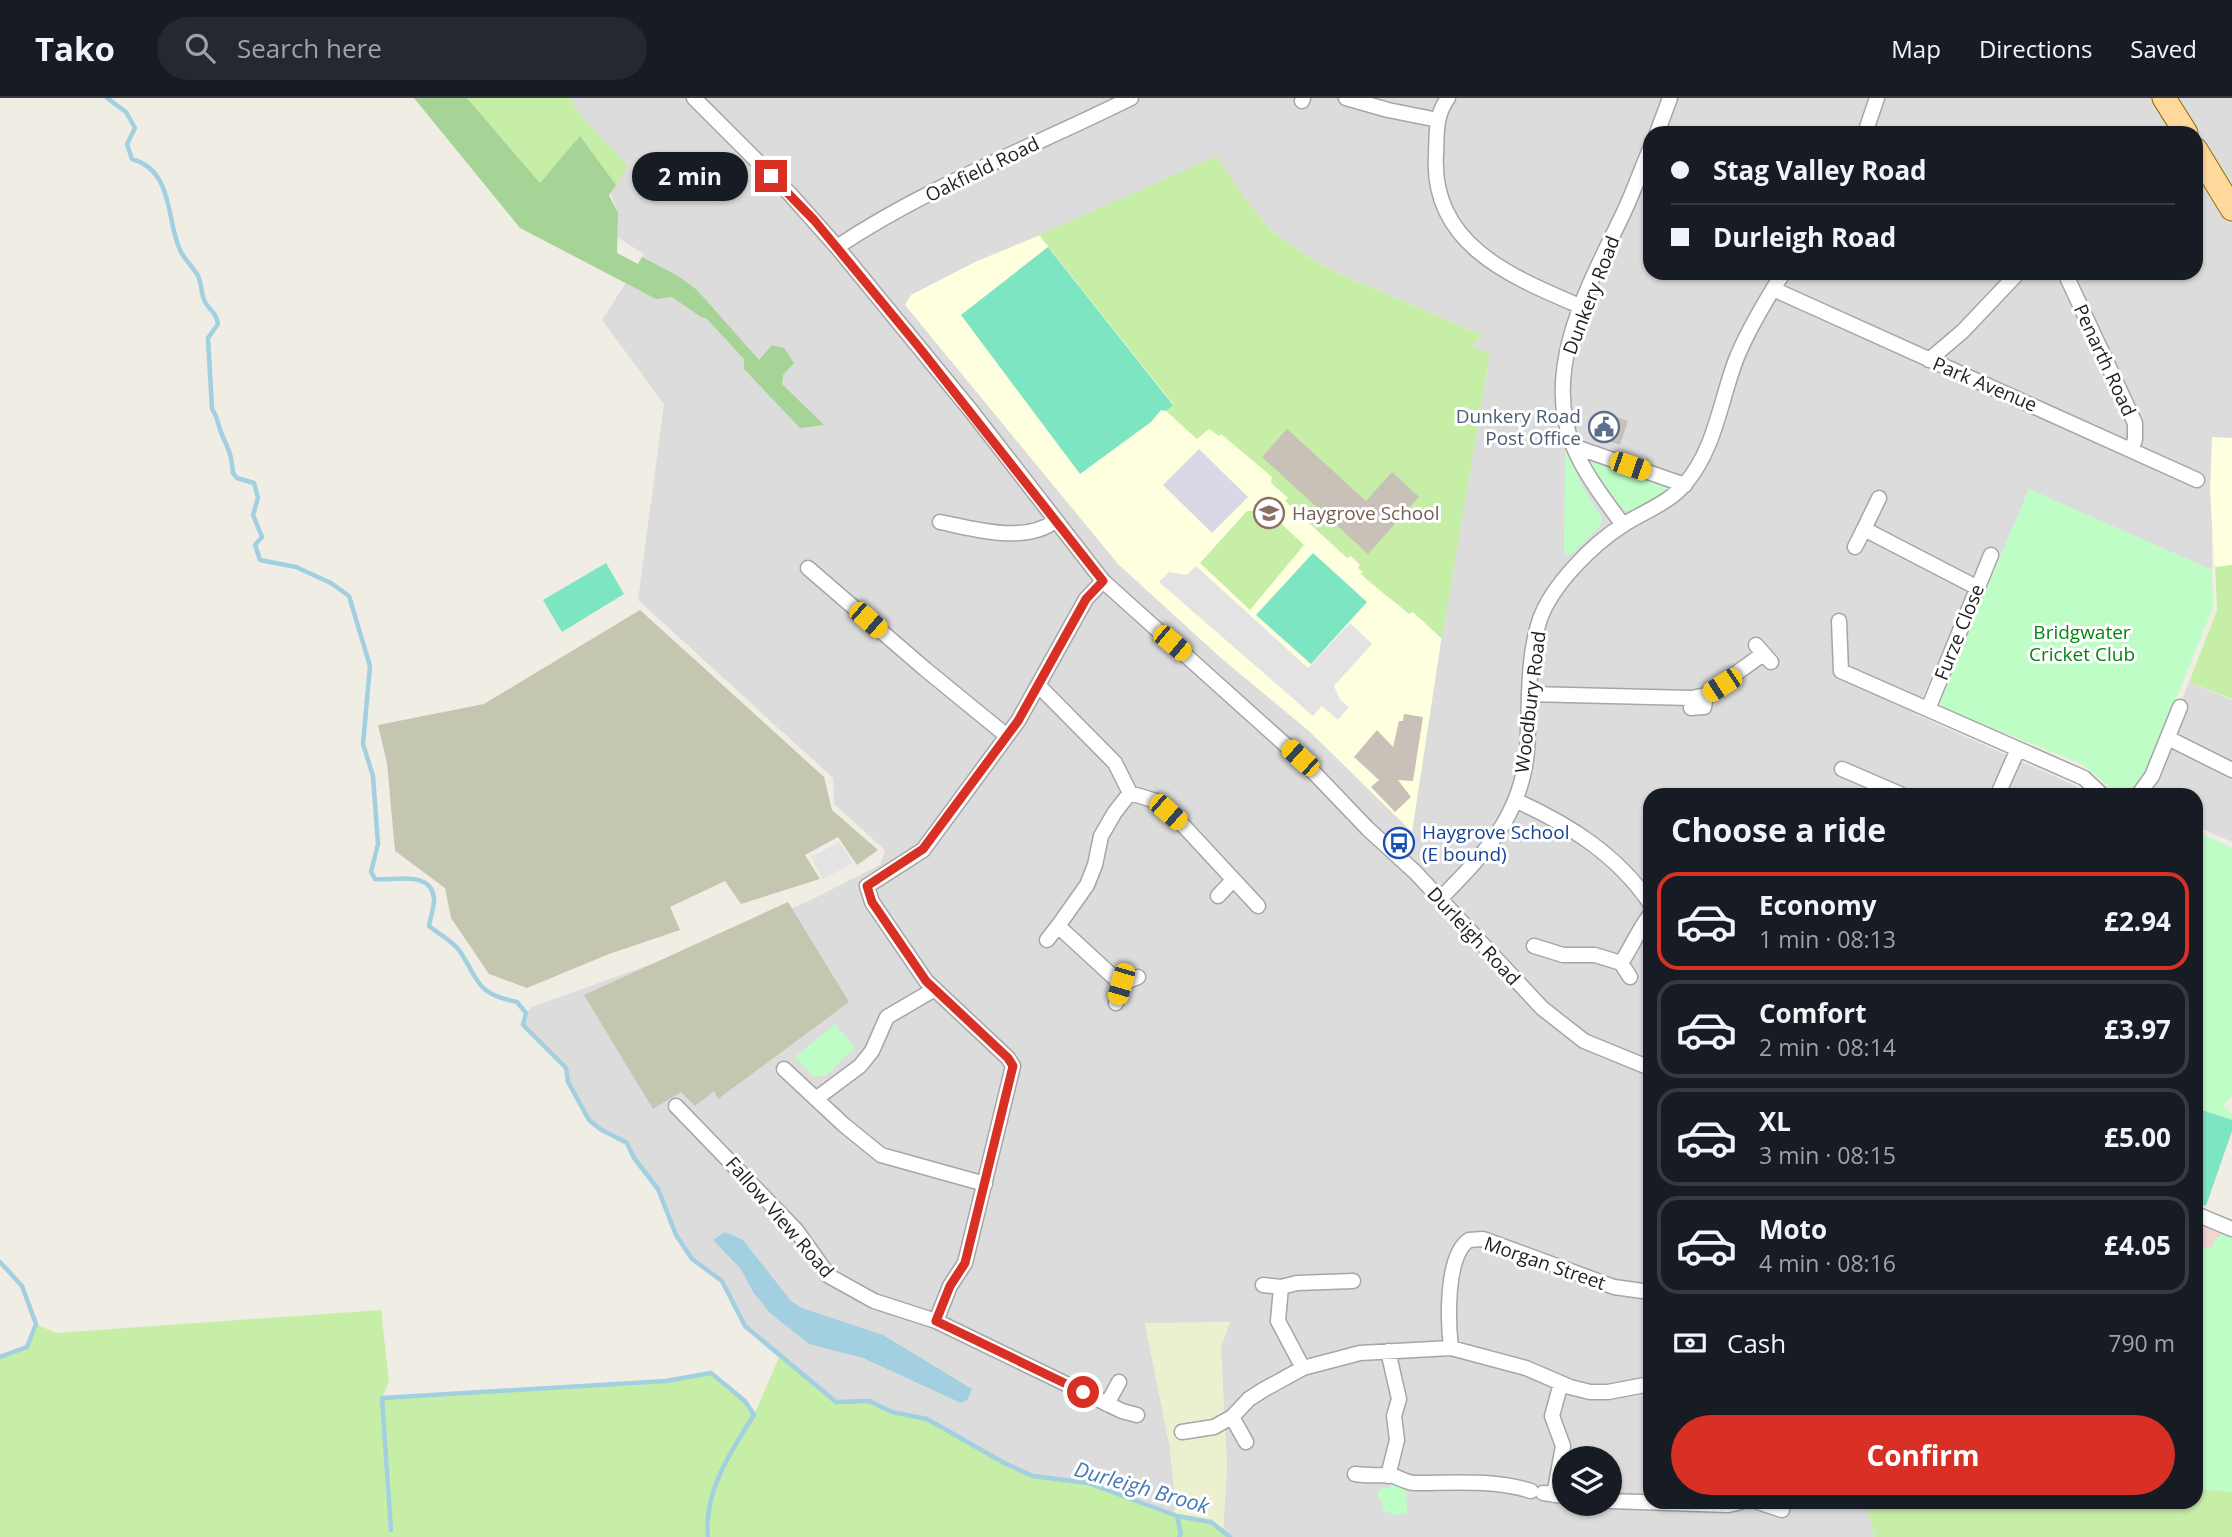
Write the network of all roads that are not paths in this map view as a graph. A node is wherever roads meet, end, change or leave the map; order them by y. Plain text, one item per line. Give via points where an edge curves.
1 (694, 98) edge
2 (1131, 98) edge
3 (1346, 98) edge
4 (1448, 98) edge
5 (1670, 98) edge
6 (1877, 98) edge
7 (2164, 98) edge
8 (1438, 120) junction
9 (1660, 126) edge
10 (1867, 126) edge
11 (2182, 126) edge
12 (2203, 161) edge
13 (1643, 166) edge
14 (2232, 209) edge
15 (837, 247) junction
16 (1779, 280) edge
17 (2011, 280) edge
18 (2068, 280) edge
19 (1773, 289) junction
20 (1582, 307) junction
21 (1929, 360) junction
22 (1573, 446) junction
23 (2132, 449) junction
24 (2197, 480) dead end
25 (1685, 485) junction
26 (1879, 498) dead end
27 (1055, 521) junction
28 (940, 522) dead end
29 (1623, 525) junction
30 (1864, 529) junction
31 (1855, 547) dead end
32 (1991, 555) dead end
33 (808, 568) dead end
34 (1103, 581) junction
35 (1976, 587) junction
36 (1839, 621) dead end
37 (1763, 654) dead end
38 (1038, 685) junction
39 (1529, 694) junction
40 (1706, 695) junction
41 (2180, 707) dead end
42 (1691, 708) dead end
43 (1928, 709) junction
44 (1007, 736) junction
45 (2168, 738) junction
46 (2018, 749) junction
47 (1842, 769) dead end
48 (2232, 770) edge
49 (1886, 788) edge
50 (1996, 788) edge
51 (2095, 788) edge
52 (2143, 788) edge
53 (1130, 793) junction
54 (1517, 801) junction
55 (1233, 880) junction
56 (1218, 896) dead end
57 (1643, 896) edge
58 (1440, 899) junction
59 (1258, 906) dead end
60 (1643, 925) edge
61 (1058, 926) junction
62 (1048, 940) dead end
63 (1534, 946) dead end
64 (1620, 962) junction
65 (1138, 976) dead end
66 (1630, 977) dead end
67 (1121, 984) junction
68 (935, 989) junction
69 (1116, 1003) dead end
70 (1643, 1065) edge
71 (784, 1069) dead end
72 (817, 1098) junction
73 (676, 1106) dead end
74 (985, 1184) junction
75 (2203, 1217) edge
76 (2232, 1228) edge
77 (1353, 1281) dead end
78 (1263, 1285) dead end
79 (1281, 1287) junction
80 (1643, 1291) edge
81 (936, 1321) junction
82 (1451, 1348) junction
83 (1388, 1352) junction
84 (1303, 1368) junction
85 (1119, 1382) dead end
86 (1561, 1383) junction
87 (1643, 1385) edge
88 (1107, 1404) junction
89 (1137, 1415) dead end
90 (1232, 1417) junction
91 (1182, 1432) dead end
92 (1246, 1442) dead end
93 (1355, 1474) dead end
94 (1388, 1476) junction
95 (1548, 1494) edge
96 (1622, 1501) edge
97 (1643, 1502) edge
98 (1779, 1509) edge
99 (1782, 1510) dead end

1 - 15 street, Durleigh Road
2 - 15 street, Oakfield Road via 912,202
3 - 8 street
4 - 8 street
5 - 9 street
6 - 10 street
7 - 11 main road
8 - 20 street via 1434,178 1449,218 1473,249 1500,270
12 - 14 main road
13 - 20 street, Dunkery Road
15 - 27 street, Durleigh Road
16 - 19 street, Woodbury Road
17 - 21 street
18 - 23 street, Penarth Road via 2135,423
19 - 21 street, Park Avenue
19 - 25 street, Woodbury Road via 1737,357 1708,449
20 - 22 street, Dunkery Road via 1562,378
21 - 23 street, Park Avenue
22 - 25 street
22 - 29 street, Dunkery Road via 1595,488
23 - 24 street, Park Avenue
25 - 29 street, Woodbury Road
26 - 30 street
27 - 28 street via 1035,531 980,530
27 - 34 street, Durleigh Road
29 - 39 street, Woodbury Road via 1563,580 1540,619
30 - 31 street
30 - 35 street
32 - 35 street, Furze Close
33 - 44 street
34 - 38 street via 1086,599
34 - 58 street, Durleigh Road via 1300,758
35 - 43 street, Furze Close
36 - 43 street via 1841,671
37 - 40 street
38 - 44 street
38 - 53 street via 1115,763
39 - 40 street
39 - 54 street, Woodbury Road via 1527,752
40 - 42 street via 1704,707
41 - 45 street
43 - 46 street
44 - 68 street via 923,849 867,886 872,902
45 - 48 street
45 - 52 street
46 - 50 street
46 - 51 street via 2084,778
47 - 49 street
53 - 55 street via 1156,801
53 - 61 street via 1101,836 1087,885
54 - 57 street via 1574,830 1606,853
54 - 58 street, Woodbury Road via 1499,835
55 - 56 street
55 - 59 street
58 - 70 street, Durleigh Road via 1562,1026 1584,1041
60 - 64 street
61 - 62 street
61 - 67 street
63 - 64 street via 1563,955 1595,955
64 - 66 street
65 - 67 street
67 - 69 street
68 - 72 street via 887,1017 860,1066
68 - 74 street via 1013,1066
71 - 72 street
72 - 74 street via 881,1155
73 - 81 street, Fallow View Road via 796,1230 829,1276 874,1301
74 - 81 street via 965,1263
75 - 76 street
77 - 79 street
78 - 79 street
79 - 84 street via 1278,1321
80 - 82 street, Morgan Street via 1614,1287 1474,1239 1460,1248 1455,1265 1449,1304
81 - 88 street, Fallow View Road
82 - 83 street
82 - 86 street via 1526,1368
83 - 84 street via 1344,1356
83 - 94 street via 1399,1399 1394,1416 1397,1440
84 - 90 street via 1256,1394
85 - 88 street
86 - 87 street via 1600,1393
86 - 95 street via 1552,1416 1563,1446
88 - 89 street, Fallow View Road
90 - 91 street via 1214,1427
90 - 92 street
93 - 94 street
94 - 95 street via 1413,1483 1508,1483
96 - 97 street
98 - 99 street

